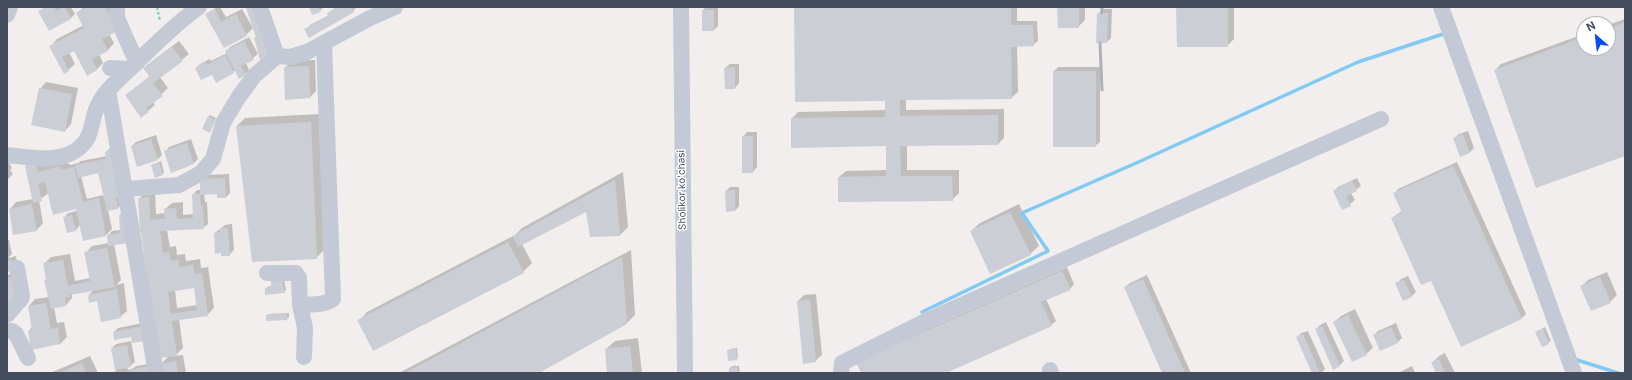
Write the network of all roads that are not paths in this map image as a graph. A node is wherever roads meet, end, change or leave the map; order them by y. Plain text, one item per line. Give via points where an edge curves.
1 (10, 7) edge
2 (117, 7) edge
3 (199, 7) edge
4 (260, 7) edge
5 (395, 7) edge
6 (681, 7) edge
7 (1441, 7) edge
8 (7, 15) edge
9 (324, 43) junction
10 (277, 56) junction
11 (133, 66) junction
12 (110, 68) dead end
13 (108, 90) junction
14 (1381, 119) dead end
15 (7, 155) edge
16 (126, 189) junction
17 (17, 268) dead end
18 (267, 273) dead end
19 (300, 305) junction
20 (7, 315) edge
21 (7, 331) edge
22 (304, 357) dead end
23 (28, 358) dead end
24 (156, 373) edge
25 (685, 373) edge
26 (840, 373) edge
27 (1574, 373) edge

1 - 8 street
2 - 11 street via 117,18
3 - 11 street
4 - 10 street
5 - 9 street
6 - 25 street, Sholikor ko'chasi
7 - 27 street
9 - 10 street via 290,57
9 - 19 street via 334,294 329,303
10 - 16 street via 254,76 238,98 223,123 212,159 201,173 179,185
11 - 12 street
11 - 13 street
13 - 15 street via 98,104 88,138 74,152 50,158
13 - 16 street
14 - 26 street via 930,319 842,363
16 - 24 street
17 - 20 street via 22,296
18 - 19 street via 296,273 299,278
19 - 22 street via 305,328
21 - 23 street via 16,334

